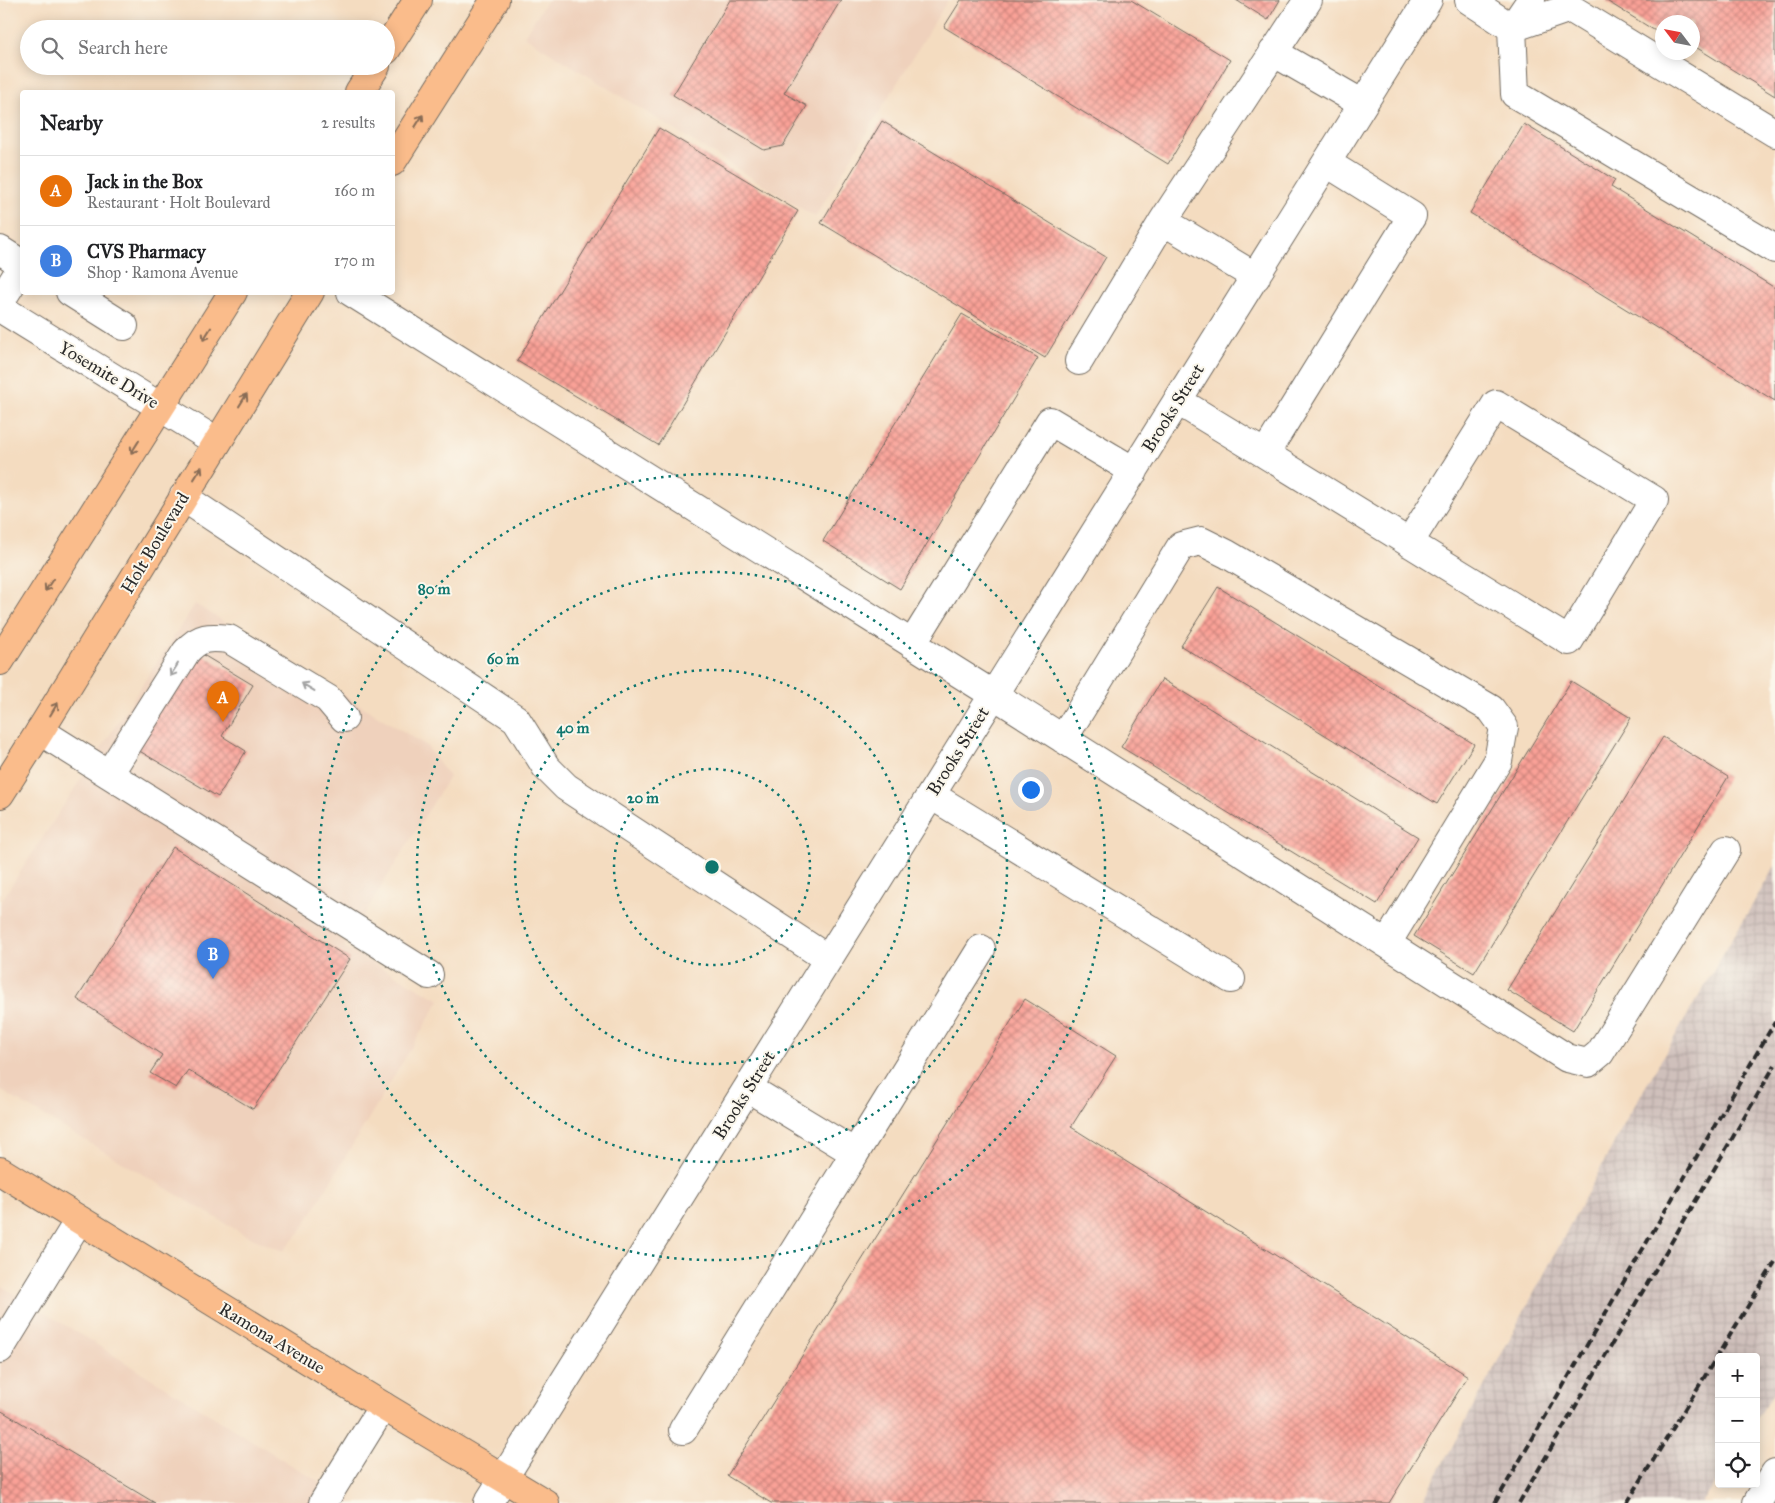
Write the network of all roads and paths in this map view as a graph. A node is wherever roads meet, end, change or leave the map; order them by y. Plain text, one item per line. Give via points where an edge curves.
1 (418, 0) edge
2 (495, 0) edge
3 (1308, 0) edge
4 (1428, 0) edge
5 (1470, 0) edge
6 (1531, 0) edge
7 (1512, 28) junction
8 (395, 36) edge
9 (1273, 52) junction
10 (370, 75) edge
11 (360, 90) edge
12 (1363, 104) junction
13 (1775, 133) edge
14 (395, 157) edge
15 (1327, 163) junction
16 (1163, 221) junction
17 (1775, 249) edge
18 (0, 250) edge
19 (20, 264) edge
20 (20, 268) edge
21 (1256, 276) junction
22 (75, 295) edge
23 (231, 295) edge
24 (308, 295) edge
25 (356, 295) edge
26 (0, 302) edge
27 (0, 308) edge
28 (124, 326) dead end
29 (1079, 361) dead end
30 (1178, 401) junction
31 (161, 406) junction
32 (218, 442) junction
33 (1265, 454) junction
34 (1134, 471) junction
35 (183, 498) junction
36 (1410, 543) junction
37 (912, 644) junction
38 (0, 661) edge
39 (994, 695) junction
40 (344, 718) dead end
41 (40, 731) junction
42 (1063, 739) junction
43 (109, 774) junction
44 (0, 794) edge
45 (931, 795) junction
46 (1726, 850) dead end
47 (1387, 943) junction
48 (981, 950) dead end
49 (828, 959) junction
50 (429, 975) dead end
51 (1231, 979) dead end
52 (748, 1088) junction
53 (855, 1153) junction
54 (0, 1172) edge
55 (79, 1220) junction
56 (0, 1349) edge
57 (383, 1406) junction
58 (683, 1430) dead end
59 (1775, 1473) edge
60 (503, 1479) junction
61 (323, 1503) edge
62 (488, 1503) edge
63 (544, 1503) edge
64 (1757, 1503) edge

1 - 8 main road
14 -> 2 main road
3 - 9 street
4 - 12 street, Brooks Street
5 - 7 street
6 - 7 street
7 - 13 street via 1570,8
7 - 17 street via 1515,94
9 - 12 street
9 - 16 street
10 - 11 main road
12 - 15 street, Brooks Street
15 - 21 street, Brooks Street
15 - 33 street via 1412,216
16 - 21 street
16 - 29 street
18 - 19 street
20 - 26 street
21 - 30 street, Brooks Street
22 - 28 street
23 -> 31 main road
32 -> 24 main road, Holt Boulevard
25 - 37 street
27 - 31 street, Yosemite Drive
30 - 33 street
30 - 34 street, Brooks Street
31 - 32 street, Yosemite Drive
31 -> 38 main road
35 -> 32 main road, Holt Boulevard
33 - 36 street
34 - 37 street via 1050,421
34 - 39 street, Brooks Street
41 -> 35 main road, Holt Boulevard
35 - 49 street via 516,719 546,767 566,787
36 - 36 street via 1569,641 1654,500 1496,404
37 - 39 street
39 - 42 street
39 - 45 street, Brooks Street
40 -> 43 street via 320,694 229,639 211,637 194,642 186,652
41 - 43 street
41 - 44 main road, Holt Boulevard
42 - 47 street
42 - 47 street via 1181,546 1201,541 1491,709 1504,727 1498,761
43 - 50 street
45 - 49 street, Brooks Street
45 - 51 street
46 - 47 street via 1600,1053 1588,1063 1567,1058
48 - 53 street
49 - 52 street, Brooks Street
52 - 53 street
52 - 60 street, Brooks Street
53 - 58 street
54 - 55 main road, Ramona Avenue
55 - 56 street
55 - 57 main road, Ramona Avenue
57 - 60 main road, Ramona Avenue
57 - 61 street
59 - 64 street
60 - 62 street, Brooks Street
60 - 63 main road, Ramona Avenue

